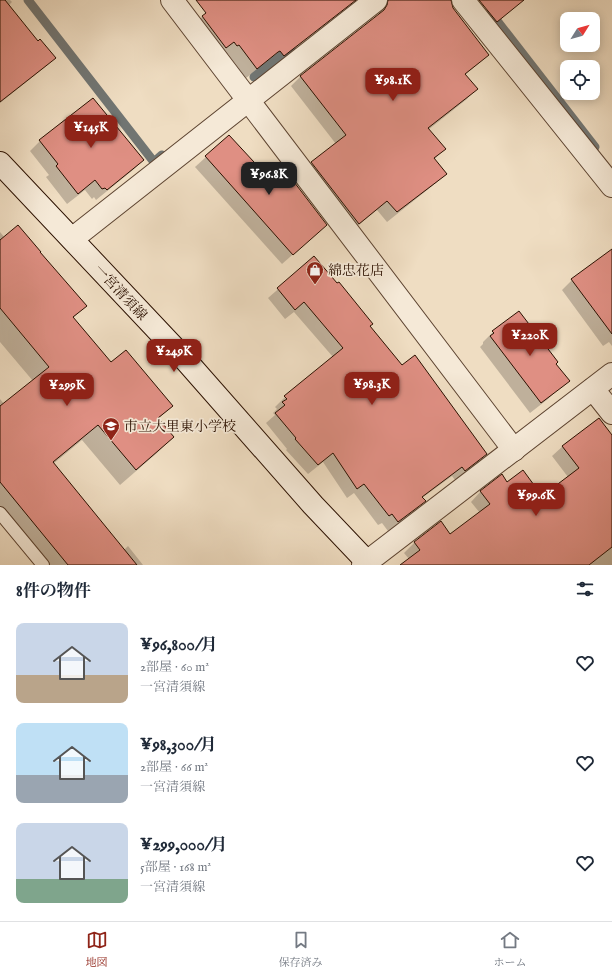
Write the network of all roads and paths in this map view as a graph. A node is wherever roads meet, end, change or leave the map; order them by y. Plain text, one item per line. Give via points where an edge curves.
1 (172, 0) edge
2 (376, 0) edge
3 (463, 0) edge
4 (249, 100) junction
5 (0, 162) edge
6 (612, 186) edge
7 (72, 239) junction
8 (612, 374) edge
9 (593, 389) junction
10 (612, 413) edge
11 (514, 450) junction
12 (0, 513) edge
13 (367, 564) edge
14 (43, 565) edge

1 - 4 street
2 - 4 street
3 - 6 street
4 - 7 street
4 - 11 street
5 - 7 street, 一宮清須線
7 - 13 street, 一宮清須線 via 181,356
8 - 9 street
9 - 10 street
9 - 11 street
11 - 13 street
12 - 14 lane

